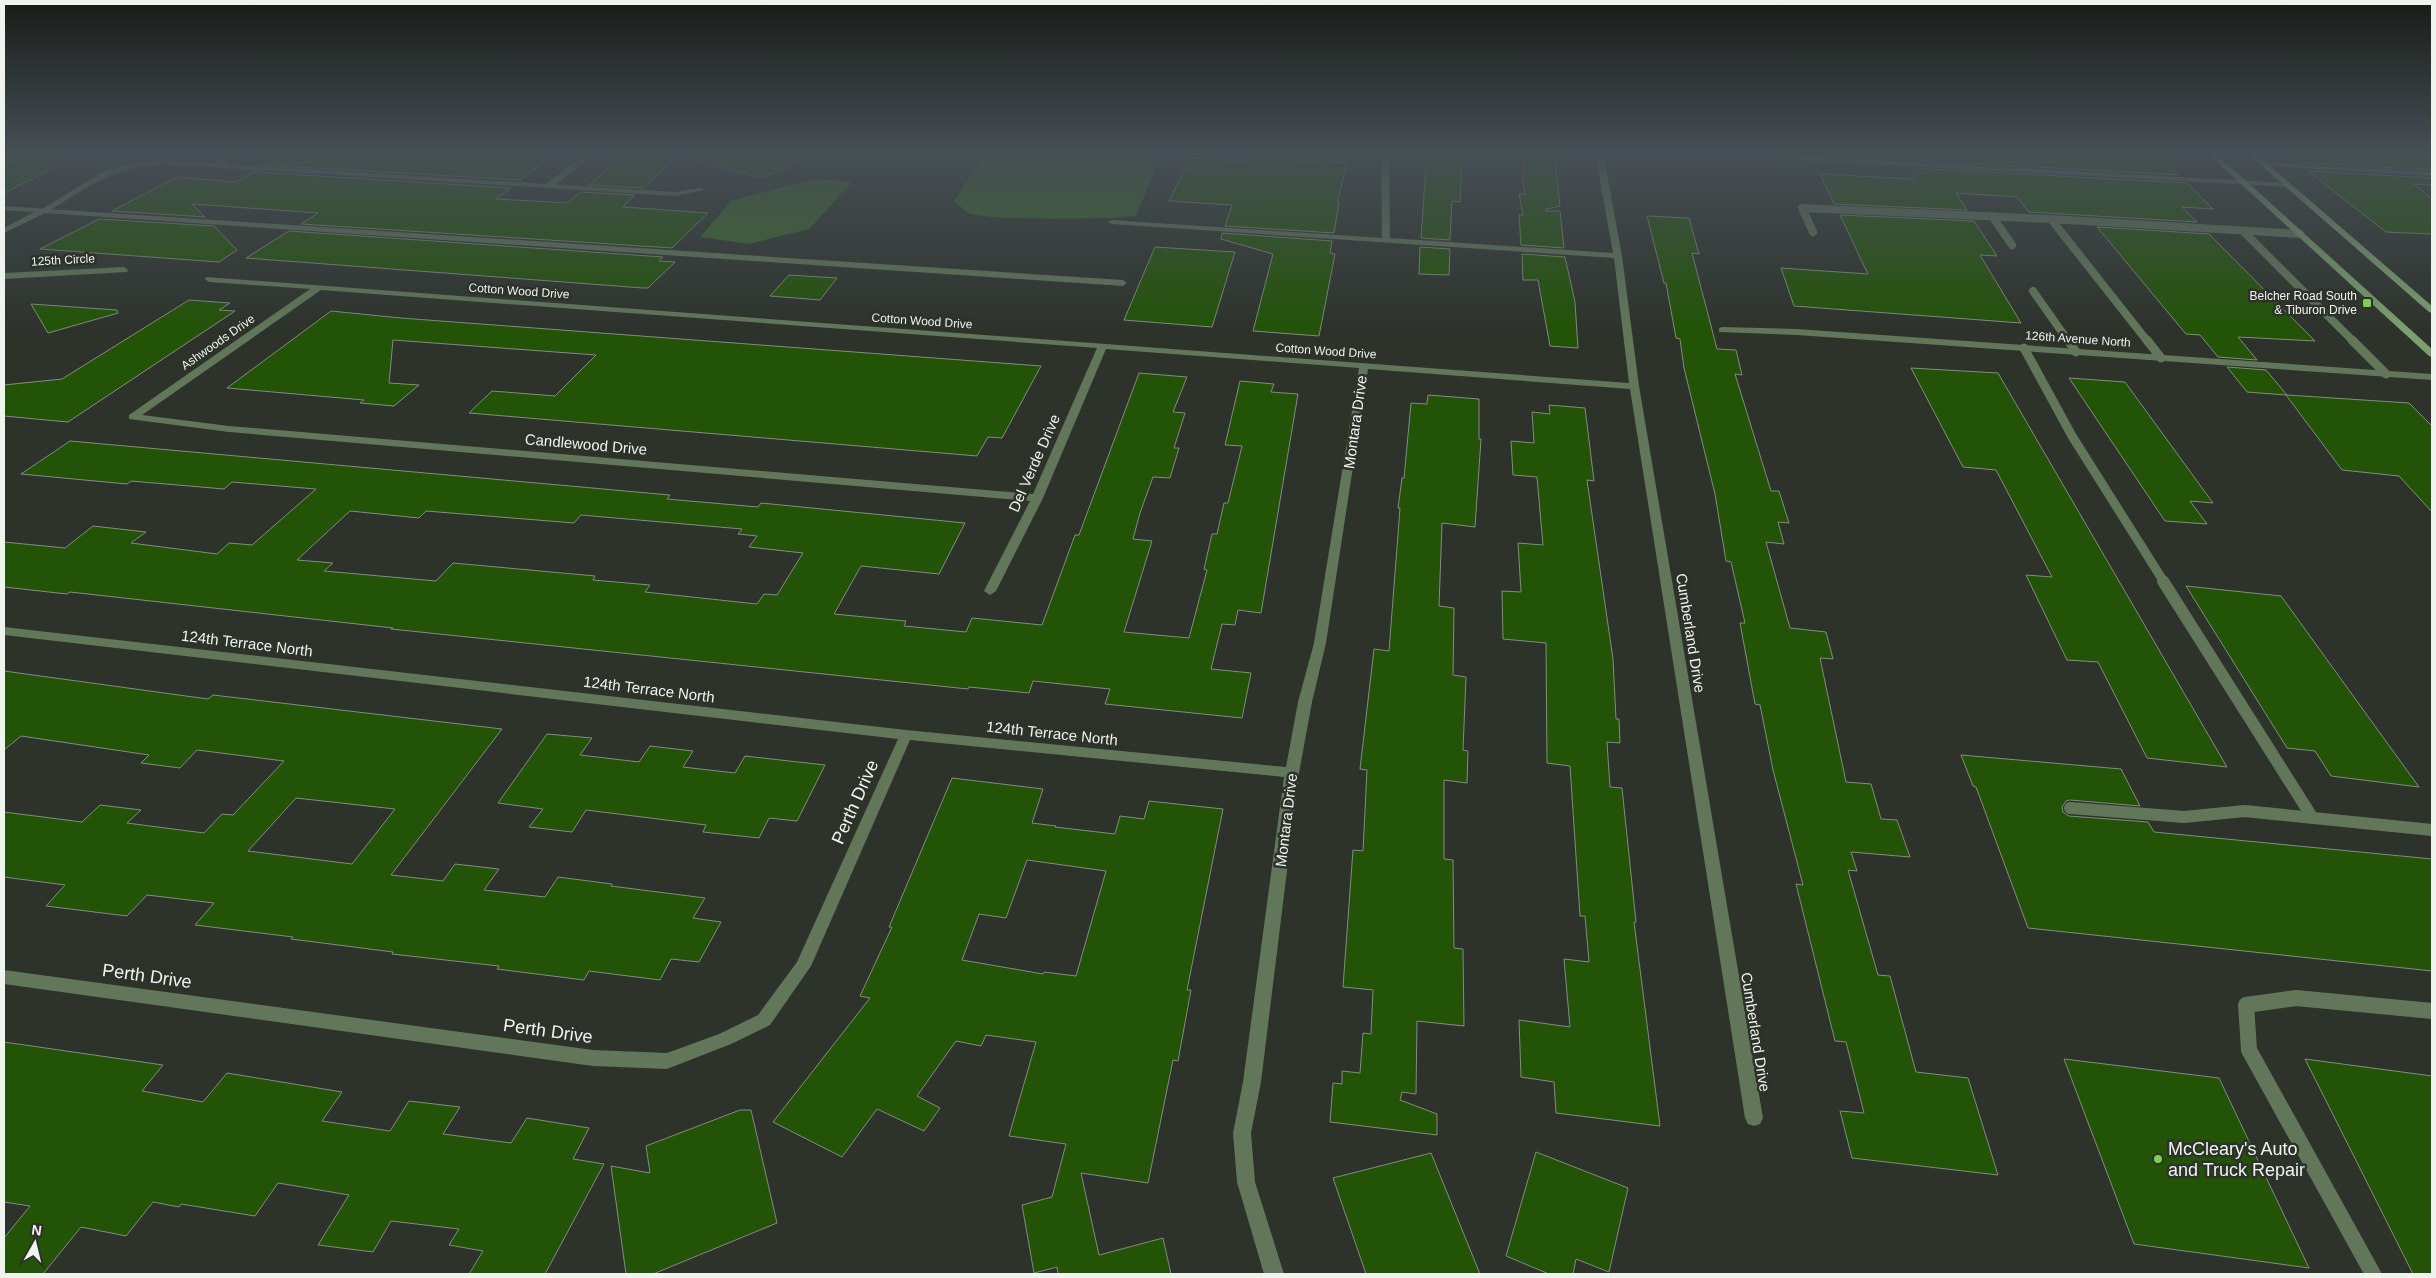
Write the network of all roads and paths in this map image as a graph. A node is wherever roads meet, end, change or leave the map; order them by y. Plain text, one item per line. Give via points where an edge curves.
1 (42, 212) edge
2 (53, 212) edge
3 (1386, 212) edge
4 (1610, 212) edge
5 (1804, 212) edge
6 (1888, 212) edge
7 (2275, 212) edge
8 (2319, 212) edge
9 (1992, 216) junction
10 (2052, 219) junction
11 (1112, 222) dead end
12 (4, 231) edge
13 (2243, 231) junction
14 (1813, 232) dead end
15 (2300, 234) junction
16 (1386, 240) junction
17 (2012, 245) dead end
18 (1618, 256) junction
19 (124, 270) dead end
20 (4, 276) edge
21 (209, 279) dead end
22 (1123, 283) dead end
23 (318, 288) junction
24 (2034, 291) dead end
25 (2432, 310) edge
26 (1722, 330) dead end
27 (1102, 347) junction
28 (2024, 348) junction
29 (2076, 352) junction
30 (2432, 354) edge
31 (2161, 358) junction
32 (1364, 366) junction
33 (2386, 374) junction
34 (2432, 377) edge
35 (1634, 386) junction
36 (133, 417) joint
37 (1036, 498) junction
38 (990, 591) dead end
39 (4, 631) edge
40 (906, 735) junction
41 (1292, 773) junction
42 (2070, 808) dead end
43 (2312, 817) junction
44 (2432, 830) edge
45 (4, 977) edge
46 (2432, 1010) edge
47 (1754, 1118) dead end
48 (1274, 1274) edge
49 (2373, 1274) edge

1 - 12 street
2 - 22 street
3 - 16 street
4 - 18 street, Cumberland Drive
5 - 14 lane
6 - 9 lane
7 - 15 main road
8 - 25 main road
9 - 10 lane
9 - 17 lane
10 - 13 lane
10 - 31 lane
11 - 16 street
13 - 15 lane
13 - 33 lane
15 - 30 main road
16 - 18 street
18 - 35 street, Cumberland Drive
19 - 20 street, 125th Circle
21 - 23 street, Cotton Wood Drive
23 - 27 street, Cotton Wood Drive
23 - 36 street, Ashwoods Drive
24 - 29 lane
26 - 28 street, 126th Avenue North
27 - 32 street, Cotton Wood Drive
27 - 37 street, Del Verde Drive
28 - 29 street, 126th Avenue North
28 - 43 lane via 2072,436
29 - 31 street, 126th Avenue North
31 - 33 street, 126th Avenue North
32 - 35 street, Cotton Wood Drive
32 - 41 street, Montara Drive via 1320,643
33 - 34 street, 126th Avenue North
35 - 47 street, Cumberland Drive
36 - 37 street, Candlewood Drive via 229,429
37 - 38 street, Del Verde Drive
39 - 40 street, 124th Terrace North
40 - 41 street, 124th Terrace North
40 - 45 street, Perth Drive via 803,966 764,1020 725,1039 667,1060 594,1058
41 - 48 street, Montara Drive via 1252,1082 1242,1133 1246,1182
42 - 43 lane via 2184,817 2245,811
43 - 44 lane
46 - 49 lane via 2296,998 2246,1005 2249,1050

